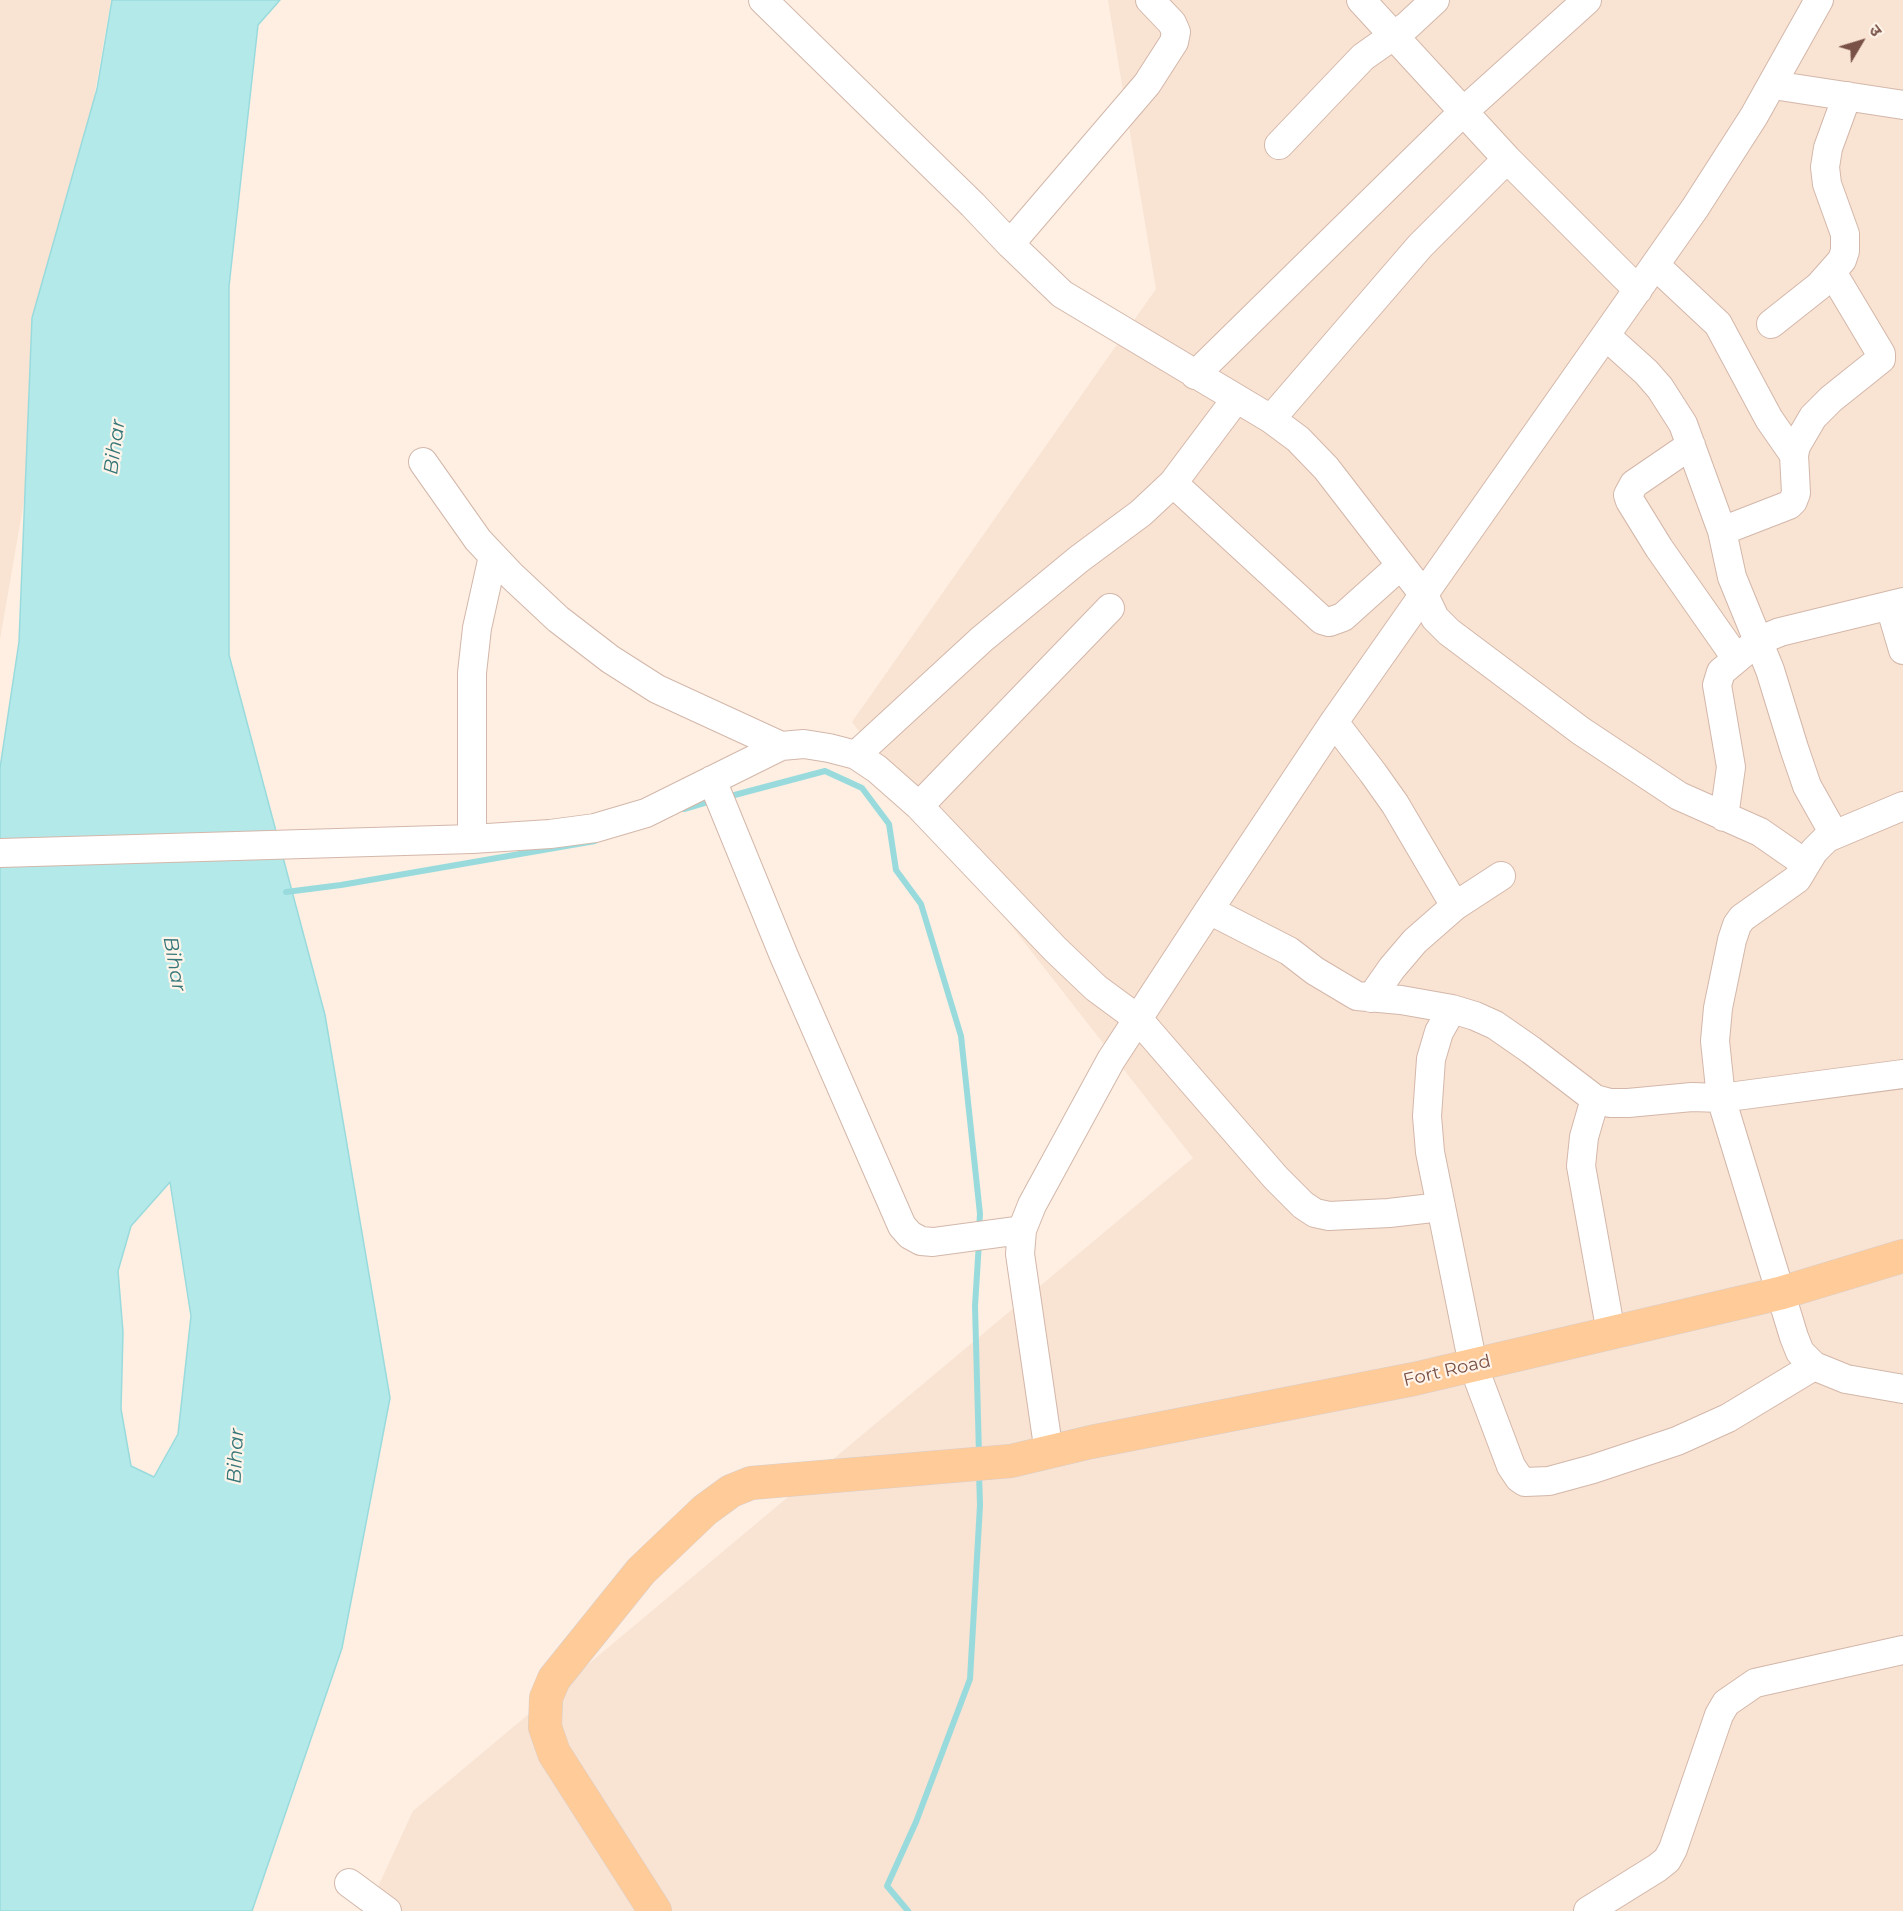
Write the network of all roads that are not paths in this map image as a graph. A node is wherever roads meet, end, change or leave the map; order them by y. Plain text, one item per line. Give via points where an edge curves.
1 (763, 0) edge
2 (1150, 0) edge
3 (1361, 0) edge
4 (1435, 0) edge
5 (1587, 0) edge
6 (1819, 0) edge
7 (1395, 36) junction
8 (1773, 85) junction
9 (1847, 96) junction
10 (1903, 105) edge
11 (1464, 111) junction
12 (1279, 145) dead end
13 (1507, 159) junction
14 (1010, 244) junction
15 (1655, 266) junction
16 (1832, 272) junction
17 (1638, 290) junction
18 (1771, 324) dead end
19 (1606, 336) junction
20 (1195, 375) junction
21 (1236, 399) junction
22 (1271, 419) junction
23 (1691, 445) junction
24 (1794, 455) junction
25 (423, 462) dead end
26 (1173, 483) junction
27 (1722, 531) junction
28 (493, 556) junction
29 (1401, 565) junction
30 (1424, 595) junction
31 (1897, 604) edge
32 (1110, 608) dead end
33 (1758, 641) junction
34 (1903, 650) edge
35 (1736, 658) junction
36 (1334, 722) junction
37 (781, 746) junction
38 (856, 755) junction
39 (712, 780) junction
40 (919, 806) junction
41 (1903, 806) edge
42 (1724, 817) junction
43 (1834, 834) junction
44 (472, 839) junction
45 (0, 853) edge
46 (1806, 864) junction
47 (1501, 876) dead end
48 (1455, 906) junction
49 (1209, 910) junction
50 (1371, 998) junction
51 (1452, 1009) junction
52 (1138, 1018) junction
53 (1903, 1074) edge
54 (1721, 1098) junction
55 (1595, 1099) junction
56 (1441, 1207) junction
57 (1022, 1230) junction
58 (1903, 1256) edge
59 (1781, 1293) junction
60 (1611, 1333) junction
61 (1473, 1365) junction
62 (1814, 1366) junction
63 (1903, 1389) edge
64 (1049, 1453) junction
65 (1903, 1650) edge
66 (349, 1883) dead end
67 (1594, 1909) edge
68 (387, 1911) edge
69 (655, 1911) edge

1 - 14 street
2 - 14 street via 1172,23 1176,32 1174,42 1147,84
3 - 7 street
4 - 7 street
5 - 11 street
6 - 8 street
7 - 11 street
7 - 12 street via 1363,57
8 - 9 street
8 - 15 street
9 - 10 street
9 - 16 street via 1825,167 1846,242 1842,260
11 - 13 street
11 - 20 street
13 - 17 street
13 - 22 street via 1420,246
14 - 20 street via 1062,294
15 - 17 street
15 - 24 street via 1718,324 1769,419
16 - 18 street
16 - 24 street via 1881,359 1813,417
17 - 19 street
19 - 23 street via 1660,388 1683,424
19 - 30 street
20 - 21 street
21 - 22 street
21 - 26 street
22 - 29 street via 1298,439 1326,468
23 - 27 street
23 - 35 street via 1634,484 1628,495 1659,548
24 - 27 street via 1793,501
25 - 28 street
26 - 29 street via 1322,620 1343,617
26 - 38 street via 982,639
27 - 33 street via 1732,577
28 - 37 street via 558,619 610,659 657,689
28 - 44 street via 477,628 472,673
29 - 30 street
30 - 36 street
30 - 42 street via 1441,626 1581,731 1678,796
31 - 33 street via 1794,628
31 - 34 street
32 - 40 street
33 - 35 street
33 - 43 street via 1808,786
35 - 42 street via 1721,672 1717,685 1731,767
36 - 48 street via 1395,804
36 - 49 street
37 - 38 street via 804,744
37 - 39 street
38 - 40 street
39 - 44 street via 646,813 595,828
39 - 57 street via 902,1226 909,1235 933,1242
40 - 52 street via 1054,949 1096,988
41 - 43 street
42 - 46 street via 1760,832
43 - 46 street via 1820,844
44 - 45 street
46 - 54 street via 1797,879 1737,925 1716,1023
47 - 48 street
48 - 50 street via 1415,941
49 - 50 street via 1289,951 1357,996
49 - 52 street
50 - 51 street
51 - 55 street via 1495,1025
51 - 56 street via 1439,1032 1431,1059 1427,1116
52 - 56 street via 1276,1178 1315,1214 1389,1213
52 - 57 street via 1111,1060
53 - 54 street
54 - 55 street via 1628,1103
54 - 59 street
55 - 60 street via 1581,1166
56 - 61 street
57 - 64 street via 1023,1283
58 - 59 main road, Fort Road
59 - 60 main road, Fort Road
59 - 62 street via 1800,1352
60 - 61 main road, Fort Road
61 - 62 street via 1511,1466 1525,1482 1549,1481 1677,1441 1728,1418
61 - 64 main road, Fort Road
62 - 63 street via 1846,1379
64 - 69 main road, Fort Road via 977,1465 751,1483 731,1491 705,1510 641,1571 554,1678 546,1698 546,1727 554,1753
65 - 67 street via 1755,1683 1726,1702 1667,1860
66 - 68 street

